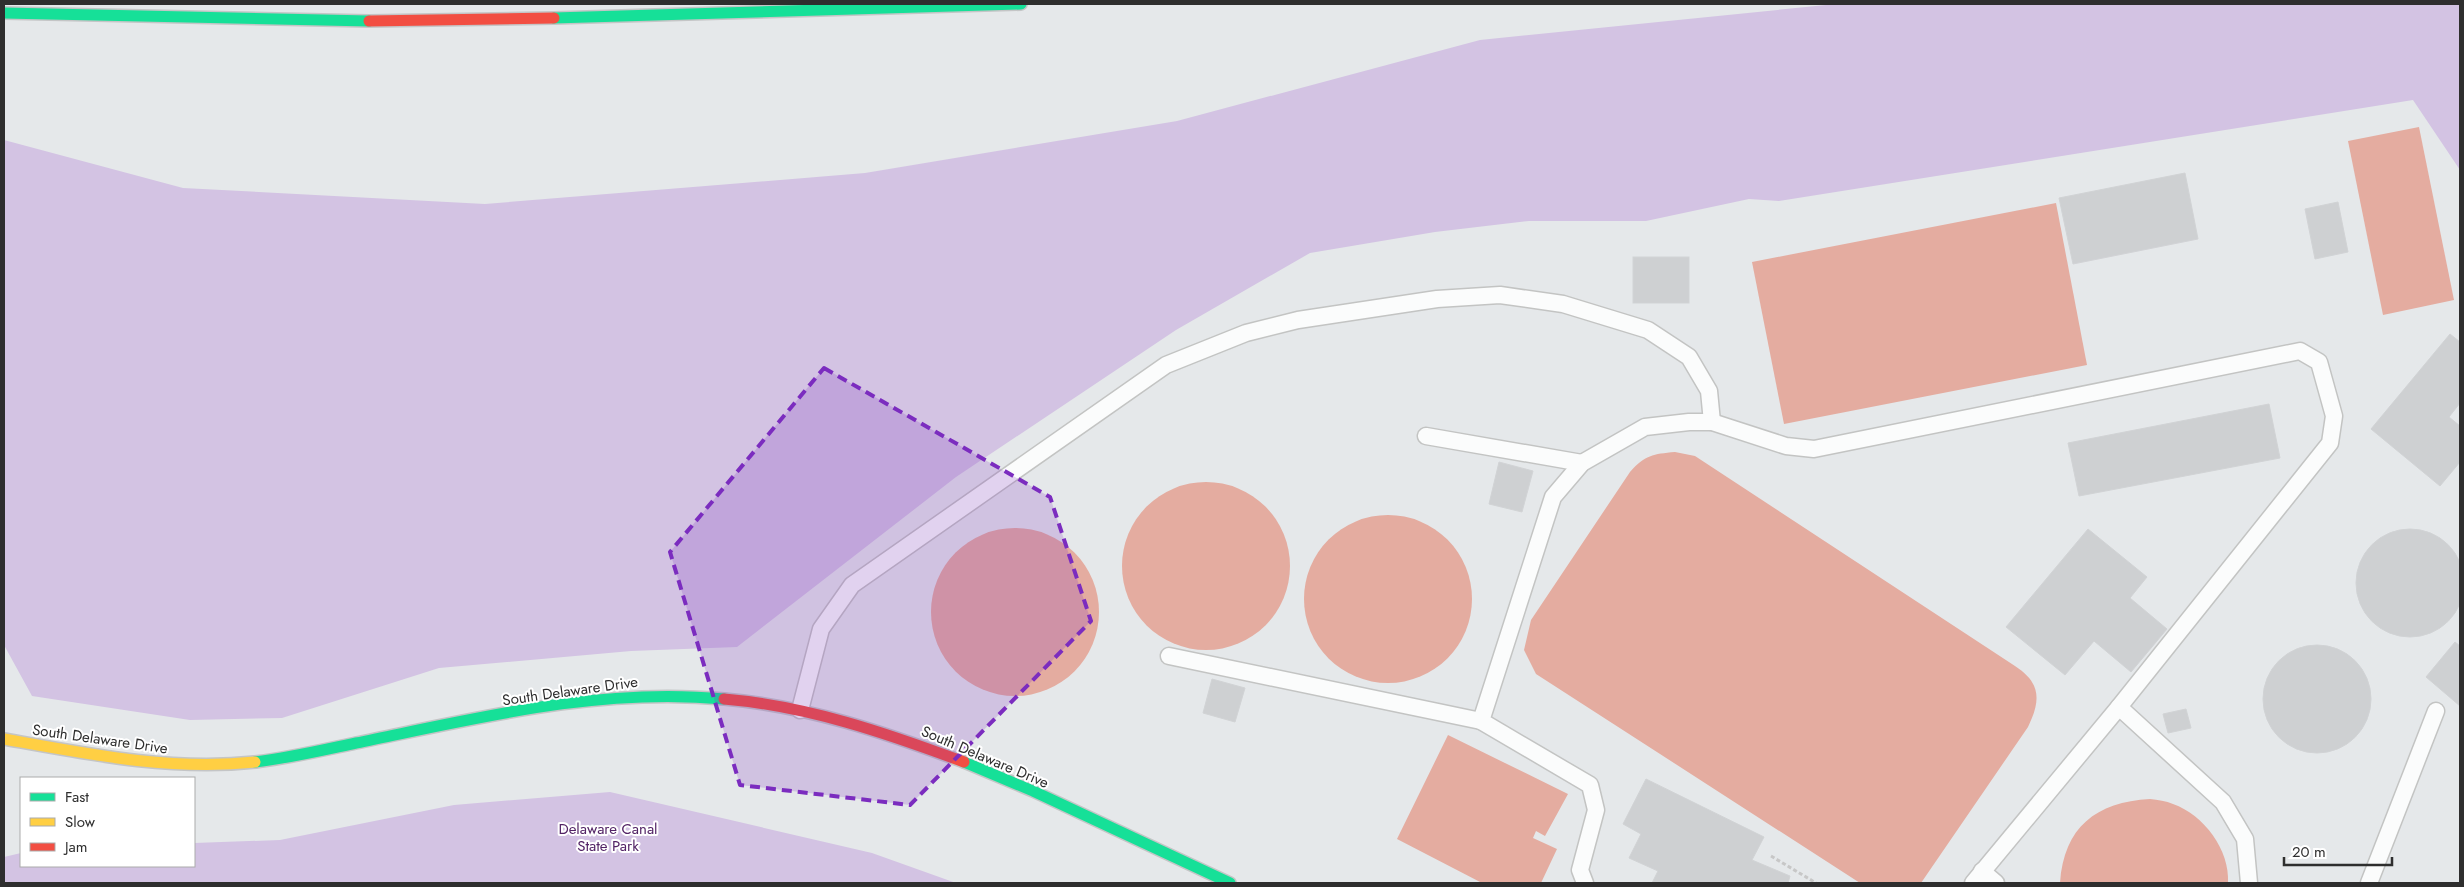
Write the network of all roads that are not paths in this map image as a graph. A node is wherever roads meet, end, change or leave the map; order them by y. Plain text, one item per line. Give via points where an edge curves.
1 (1021, 4) edge
2 (4, 13) edge
3 (1712, 422) junction
4 (1426, 436) dead end
5 (1582, 463) junction
6 (1169, 656) dead end
7 (2119, 707) junction
8 (800, 710) junction
9 (2436, 711) dead end
10 (1482, 721) junction
11 (4, 739) edge
12 (1977, 877) edge
13 (1230, 883) edge
14 (1585, 883) edge
15 (1996, 883) edge
16 (2249, 883) edge
17 (2369, 883) edge

1 - 2 highway via 450,21
3 - 5 lane via 1645,427
3 - 7 lane via 1786,446 1814,448 2300,352 2319,362 2334,416 2330,443
3 - 8 lane via 1709,391 1688,357 1648,330 1563,304 1500,295 1437,299 1298,320 1246,333 1166,365 852,585 821,629
4 - 5 lane
5 - 10 lane via 1554,497
6 - 10 lane
7 - 12 lane
7 - 16 lane via 2223,802 2245,840
8 - 11 highway, South Delaware Drive via 742,698 684,695 595,699 248,763 205,765 133,762
8 - 13 highway, South Delaware Drive via 862,725 922,746 1023,788
9 - 17 lane
10 - 14 lane via 1590,785 1596,810 1580,870
12 - 15 lane

